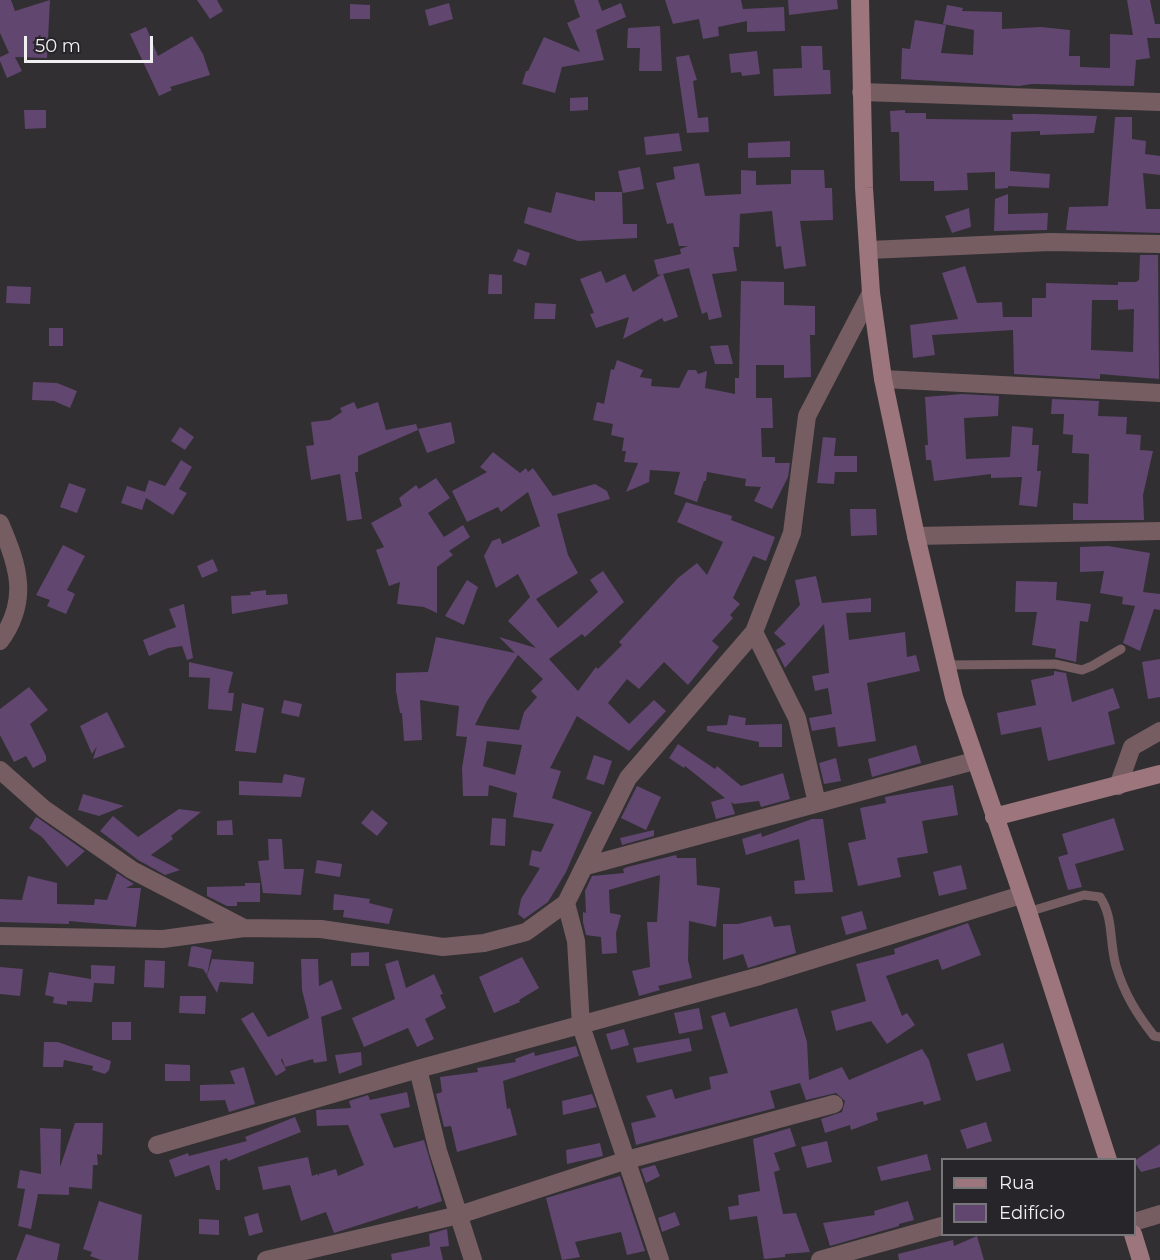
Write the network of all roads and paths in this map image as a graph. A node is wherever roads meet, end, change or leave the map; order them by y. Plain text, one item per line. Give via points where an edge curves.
1 (860, 0) edge
2 (861, 92) junction
3 (1160, 102) edge
4 (1160, 244) edge
5 (869, 250) junction
6 (871, 293) junction
7 (883, 379) junction
8 (1160, 393) edge
9 (0, 523) edge
10 (1160, 531) edge
11 (916, 536) junction
12 (753, 632) junction
13 (0, 641) edge
14 (1121, 649) dead end
15 (947, 665) junction
16 (1160, 731) edge
17 (974, 760) junction
18 (0, 771) edge
19 (1160, 774) edge
20 (1118, 786) junction
21 (817, 803) junction
22 (994, 817) junction
23 (586, 866) junction
24 (1021, 895) junction
25 (566, 903) junction
26 (1028, 912) junction
27 (244, 928) junction
28 (0, 936) edge
29 (581, 1026) junction
30 (1160, 1037) edge
31 (418, 1069) junction
32 (834, 1104) dead end
33 (157, 1145) dead end
34 (1107, 1158) edge
35 (627, 1160) junction
36 (1160, 1214) edge
37 (459, 1215) junction
38 (1136, 1221) edge
39 (941, 1226) edge
40 (1134, 1236) edge
41 (266, 1260) edge
42 (473, 1260) edge
43 (660, 1260) edge
44 (820, 1260) edge
45 (1141, 1260) edge

1 - 2 main road
2 - 3 street
2 - 5 main road
4 - 5 street via 1050,242
5 - 6 main road
6 - 7 main road
6 - 12 street via 807,416 792,533
7 - 8 street
7 - 11 main road
9 - 13 street via 15,558 20,595 11,626
10 - 11 street
11 - 15 main road
12 - 21 street via 796,717
12 - 23 street via 628,778
14 - 15 lane via 1082,670 1055,664
15 - 17 main road
16 - 20 street via 1132,747
17 - 21 street
17 - 22 main road
18 - 27 street via 44,809 132,870
19 - 20 main road
20 - 22 main road
21 - 23 street
22 - 24 main road
23 - 25 street
24 - 26 main road
24 - 29 street via 760,976
25 - 27 street via 526,932 484,943 444,947 321,929
25 - 29 street via 576,941
26 - 30 lane via 1084,896 1100,897 1108,910 1115,964 1129,1004 1154,1036
26 - 34 main road
27 - 28 street via 163,939
29 - 31 street
29 - 35 street
31 - 33 street
31 - 37 street
32 - 35 street
35 - 37 street
35 - 43 street
36 - 38 street
37 - 41 street
37 - 42 street
39 - 44 street
40 - 45 main road

